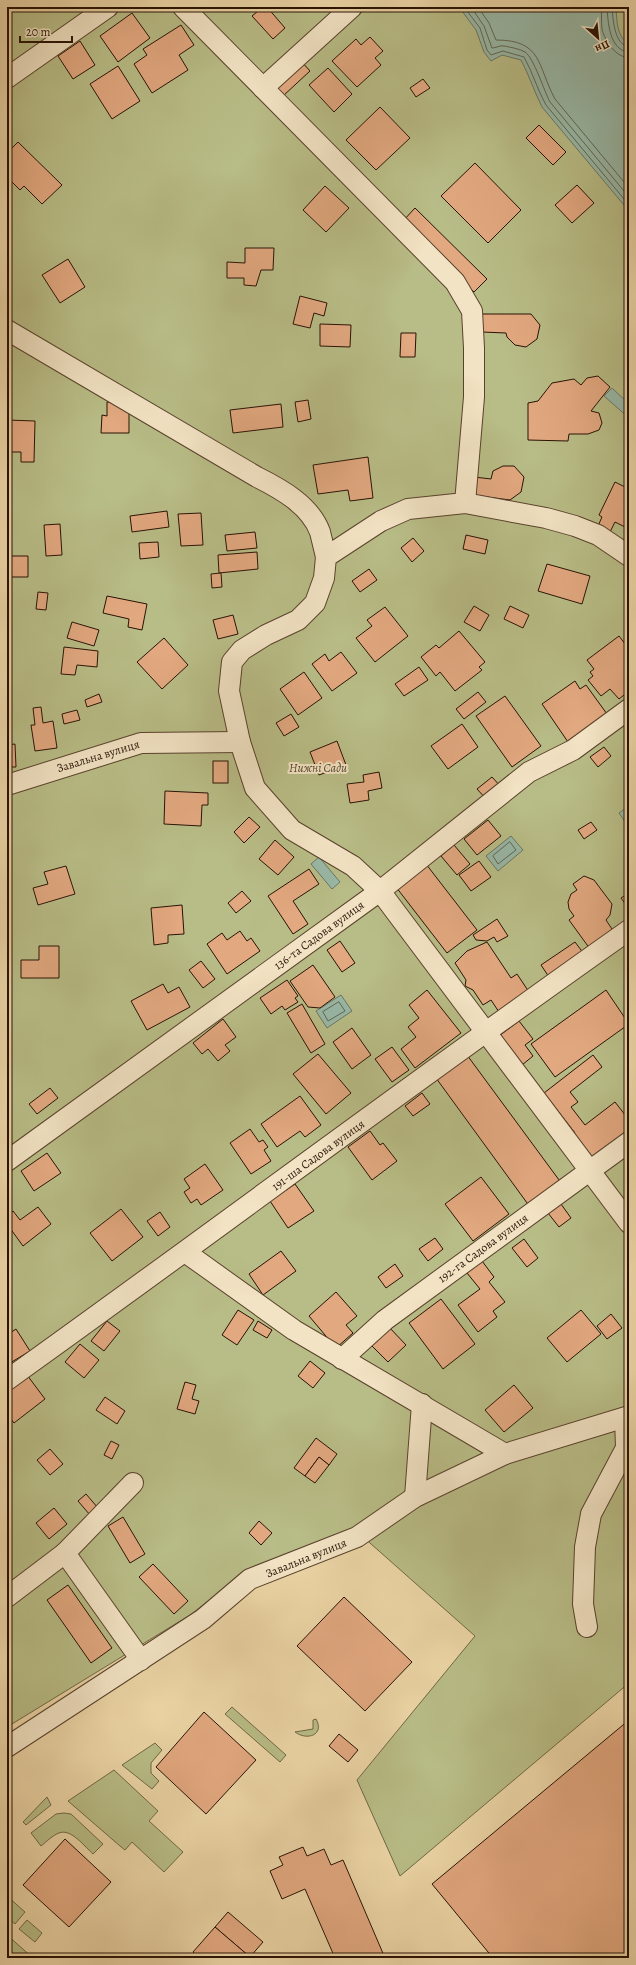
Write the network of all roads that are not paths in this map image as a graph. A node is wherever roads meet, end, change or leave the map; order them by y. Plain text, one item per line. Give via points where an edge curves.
1 (108, 7) edge
2 (182, 7) edge
3 (352, 7) edge
4 (7, 78) edge
5 (263, 88) junction
6 (7, 330) edge
7 (465, 503) junction
8 (629, 556) edge
9 (326, 557) junction
10 (629, 708) edge
11 (240, 742) junction
12 (7, 785) edge
13 (380, 891) junction
14 (629, 930) edge
15 (484, 1032) junction
16 (629, 1142) edge
17 (7, 1161) edge
18 (588, 1170) junction
19 (629, 1223) edge
20 (185, 1252) junction
21 (342, 1359) junction
22 (7, 1380) edge
23 (422, 1404) junction
24 (627, 1417) edge
25 (505, 1454) junction
26 (133, 1483) dead end
27 (415, 1497) junction
28 (65, 1553) junction
29 (7, 1597) edge
30 (587, 1627) dead end
31 (141, 1660) junction
32 (7, 1747) edge

1 - 4 street
2 - 5 street
3 - 5 street
5 - 7 street via 455,282 472,311 474,397
6 - 9 street via 283,490 305,510 319,531
7 - 8 street via 575,526 598,535
7 - 9 street via 408,509 381,521
9 - 11 street via 324,578 315,604 298,620 266,634 242,650 232,662 230,691
10 - 13 street, 136-та Садова вулиця via 573,750 529,772
11 - 12 street, Завальна вулиця via 141,742
11 - 13 street via 255,788 286,825 353,866
13 - 15 street
13 - 17 street, 136-та Садова вулиця
14 - 15 street, 191-ша Садова вулиця
15 - 18 street
15 - 20 street, 191-ша Садова вулиця
16 - 18 street, 192-га Садова вулиця
18 - 19 street
18 - 21 street, 192-га Садова вулиця via 385,1320
20 - 21 street via 294,1330
20 - 22 street, 191-ша Садова вулиця
21 - 23 street
23 - 25 street
23 - 27 street
24 - 25 street, Завальна вулиця
24 - 30 street via 626,1448 591,1514 585,1547 583,1604
25 - 27 street, Завальна вулиця
26 - 28 street
27 - 31 street, Завальна вулиця via 357,1537 250,1580 203,1619
28 - 29 street
28 - 31 street
31 - 32 street, Завальна вулиця

